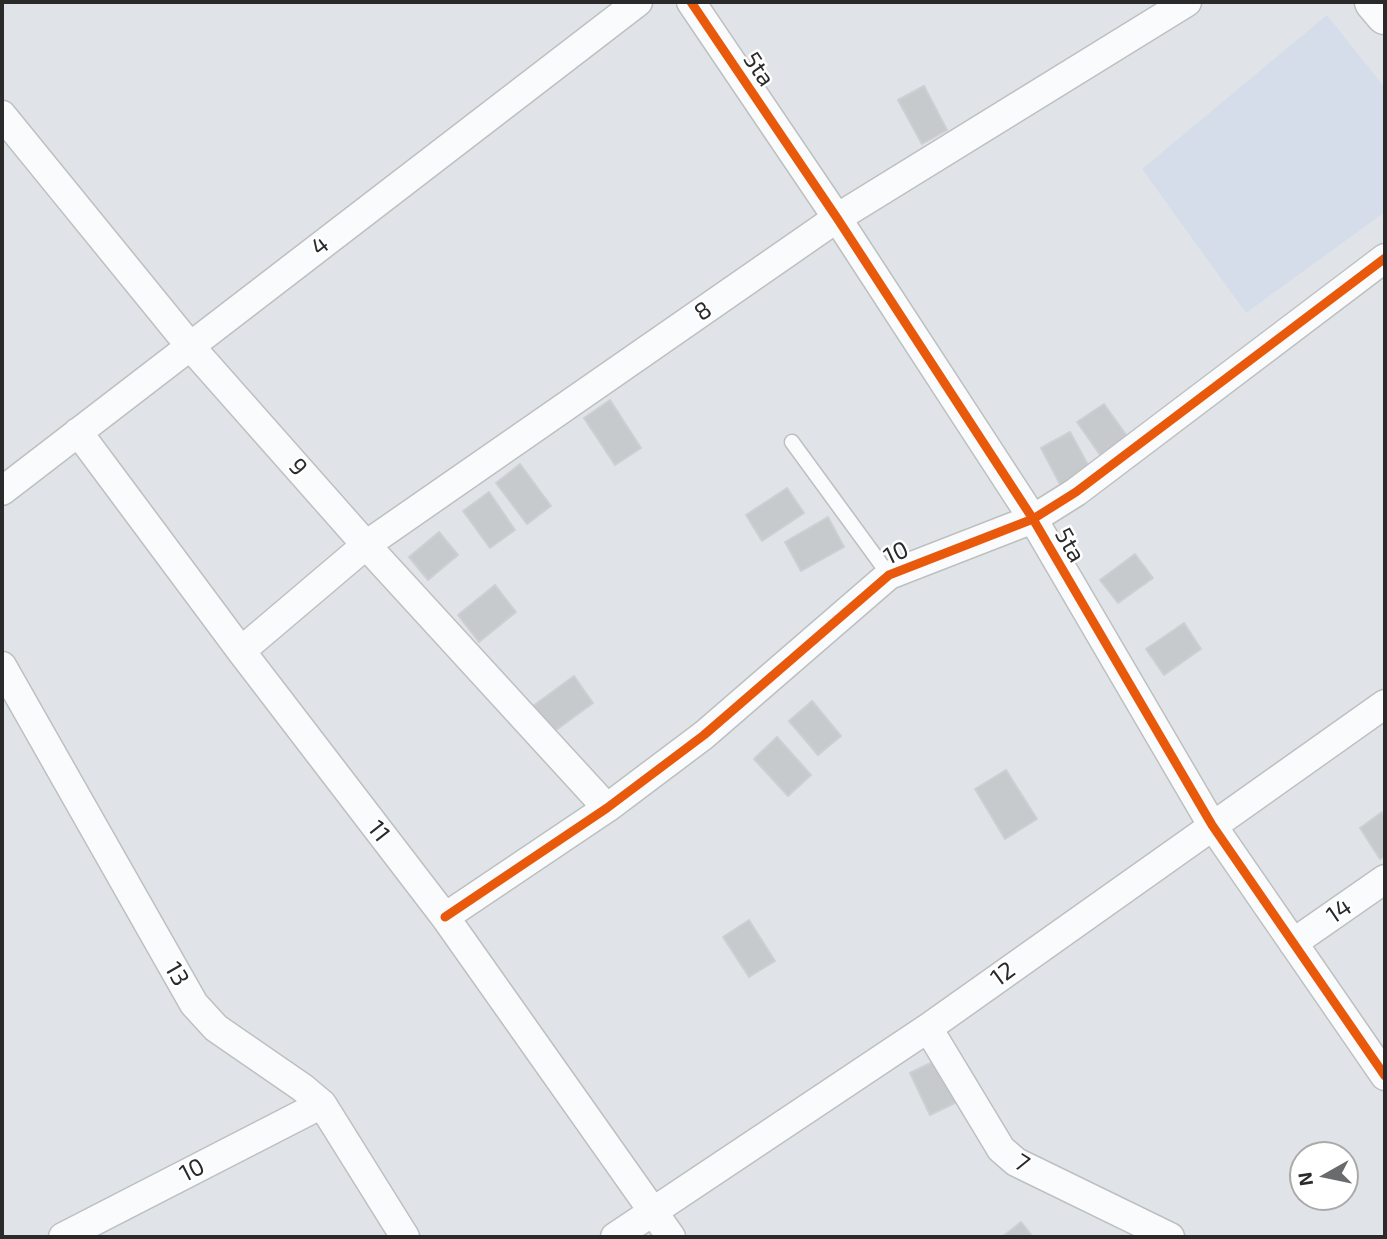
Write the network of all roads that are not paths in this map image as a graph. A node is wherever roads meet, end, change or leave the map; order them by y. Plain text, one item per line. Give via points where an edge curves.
1 (638, 2) edge
2 (691, 2) edge
3 (1187, 2) edge
4 (1374, 2) edge
5 (1385, 15) edge
6 (2, 115) edge
7 (837, 218) junction
8 (1385, 258) edge
9 (190, 346) junction
10 (78, 432) junction
11 (792, 443) dead end
12 (2, 491) edge
13 (1033, 519) junction
14 (366, 545) junction
15 (889, 575) junction
16 (241, 651) junction
17 (2, 666) edge
18 (1385, 704) edge
19 (607, 808) junction
20 (1212, 825) junction
21 (1385, 879) edge
22 (445, 917) junction
23 (1293, 943) junction
24 (928, 1028) junction
25 (1385, 1076) edge
26 (321, 1104) junction
27 (654, 1212) junction
28 (63, 1237) edge
29 (405, 1237) edge
30 (615, 1237) edge
31 (671, 1237) edge
32 (1170, 1237) edge

1 - 9 street, 4
2 - 7 street, 5ta
3 - 7 street, 8
4 - 5 main road
6 - 9 street, 9
7 - 13 street, 5ta
7 - 14 street, 8
8 - 13 street, 10 via 1076,492
9 - 10 street, 4
9 - 14 street, 9
10 - 12 street, 4
10 - 16 street, 11
11 - 15 lane
13 - 15 street, 10
13 - 20 street, 5ta
14 - 16 street, 8
14 - 19 street, 9
15 - 19 street, 10 via 704,734
16 - 22 street, 11
17 - 26 street, 13 via 194,1004 216,1028
18 - 20 street, 12
19 - 22 street, 10
20 - 23 street, 5ta
20 - 24 street, 12
21 - 23 street, 14
22 - 27 street, 11
23 - 25 street, 5ta
24 - 27 street, 12
24 - 32 street, 7 via 1001,1149 1016,1162
26 - 28 street, 10
26 - 29 street, 13
27 - 30 street, 12
27 - 31 street, 11

